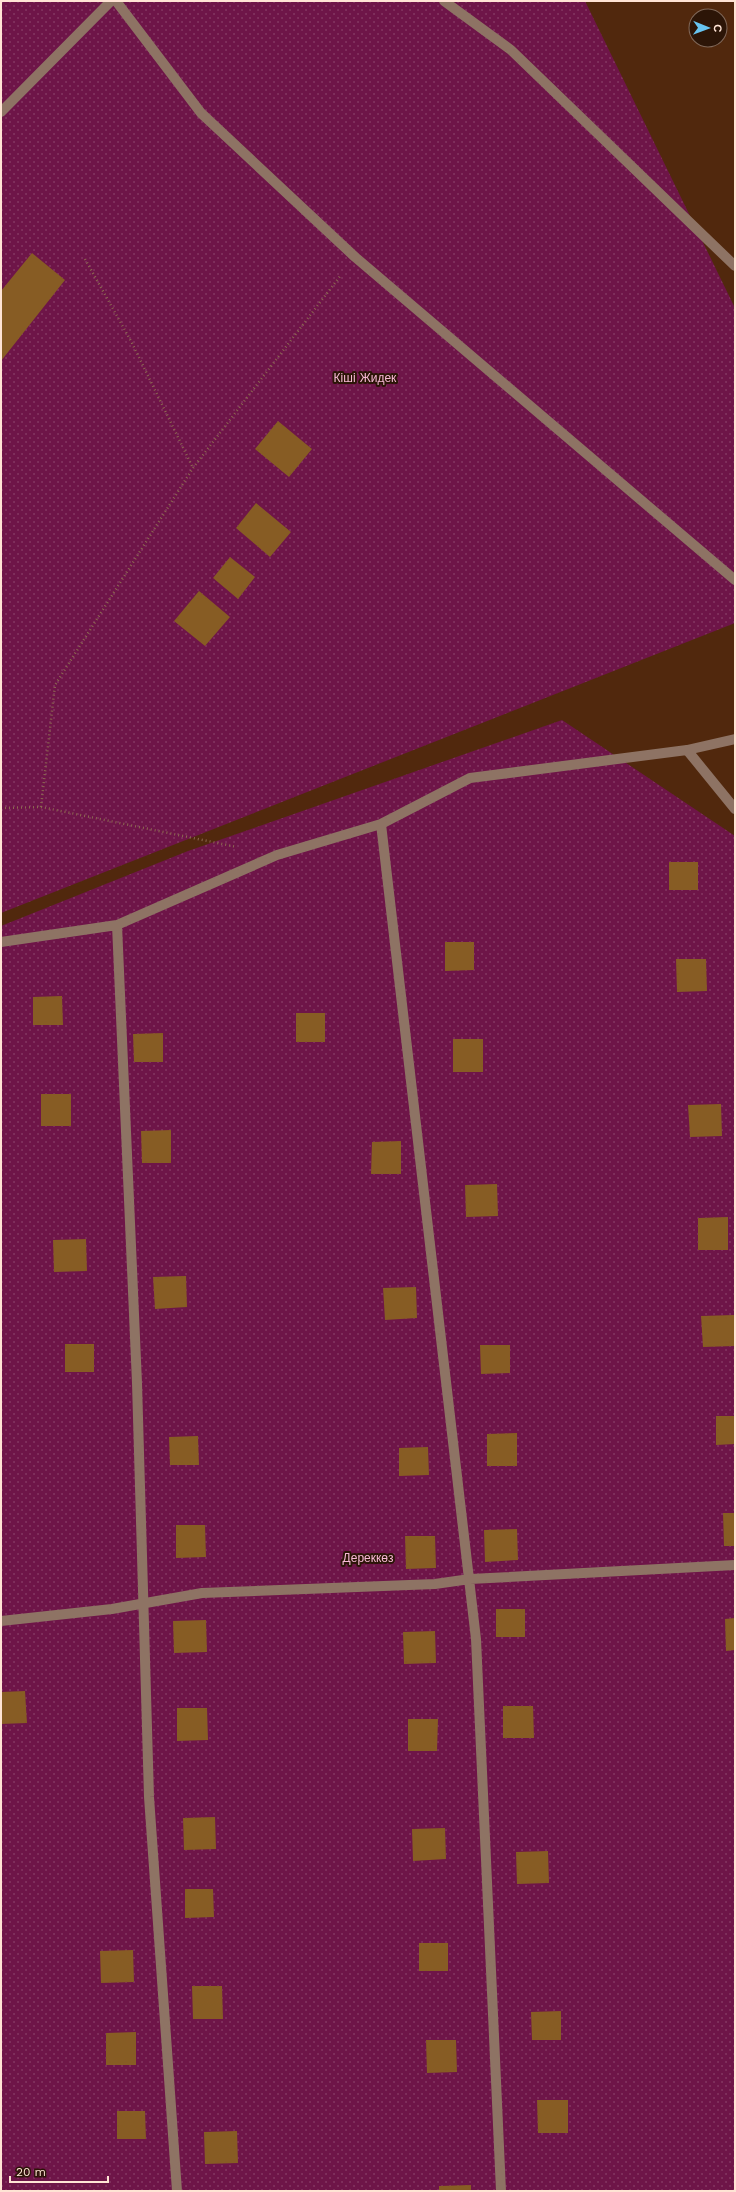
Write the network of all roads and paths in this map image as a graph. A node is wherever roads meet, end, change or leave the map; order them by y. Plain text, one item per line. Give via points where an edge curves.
1 (111, 1) edge
2 (116, 1) edge
3 (444, 1) edge
4 (1, 112) edge
5 (355, 257) junction
6 (85, 259) dead end
7 (735, 266) edge
8 (193, 468) junction
9 (735, 580) edge
10 (735, 739) edge
11 (687, 750) junction
12 (40, 807) junction
13 (1, 808) edge
14 (735, 809) edge
15 (381, 824) junction
16 (239, 847) dead end
17 (117, 925) junction
18 (1, 942) edge
19 (735, 1564) edge
20 (470, 1578) junction
21 (143, 1604) junction
22 (1, 1621) edge
23 (177, 2191) edge
24 (501, 2191) edge

1 - 4 street
2 - 5 street via 201,113
3 - 7 street via 511,50
5 - 8 path
5 - 9 street
6 - 8 path via 131,341
8 - 12 path via 55,685
10 - 11 street
11 - 14 street
11 - 15 street via 470,778
12 - 13 path
12 - 16 path
15 - 17 street via 277,854
15 - 20 street
17 - 18 street
17 - 21 street via 136,1368
19 - 20 street
20 - 21 street via 435,1584 202,1593
20 - 24 street via 476,1639
21 - 22 street via 112,1610
21 - 23 street via 149,1797

